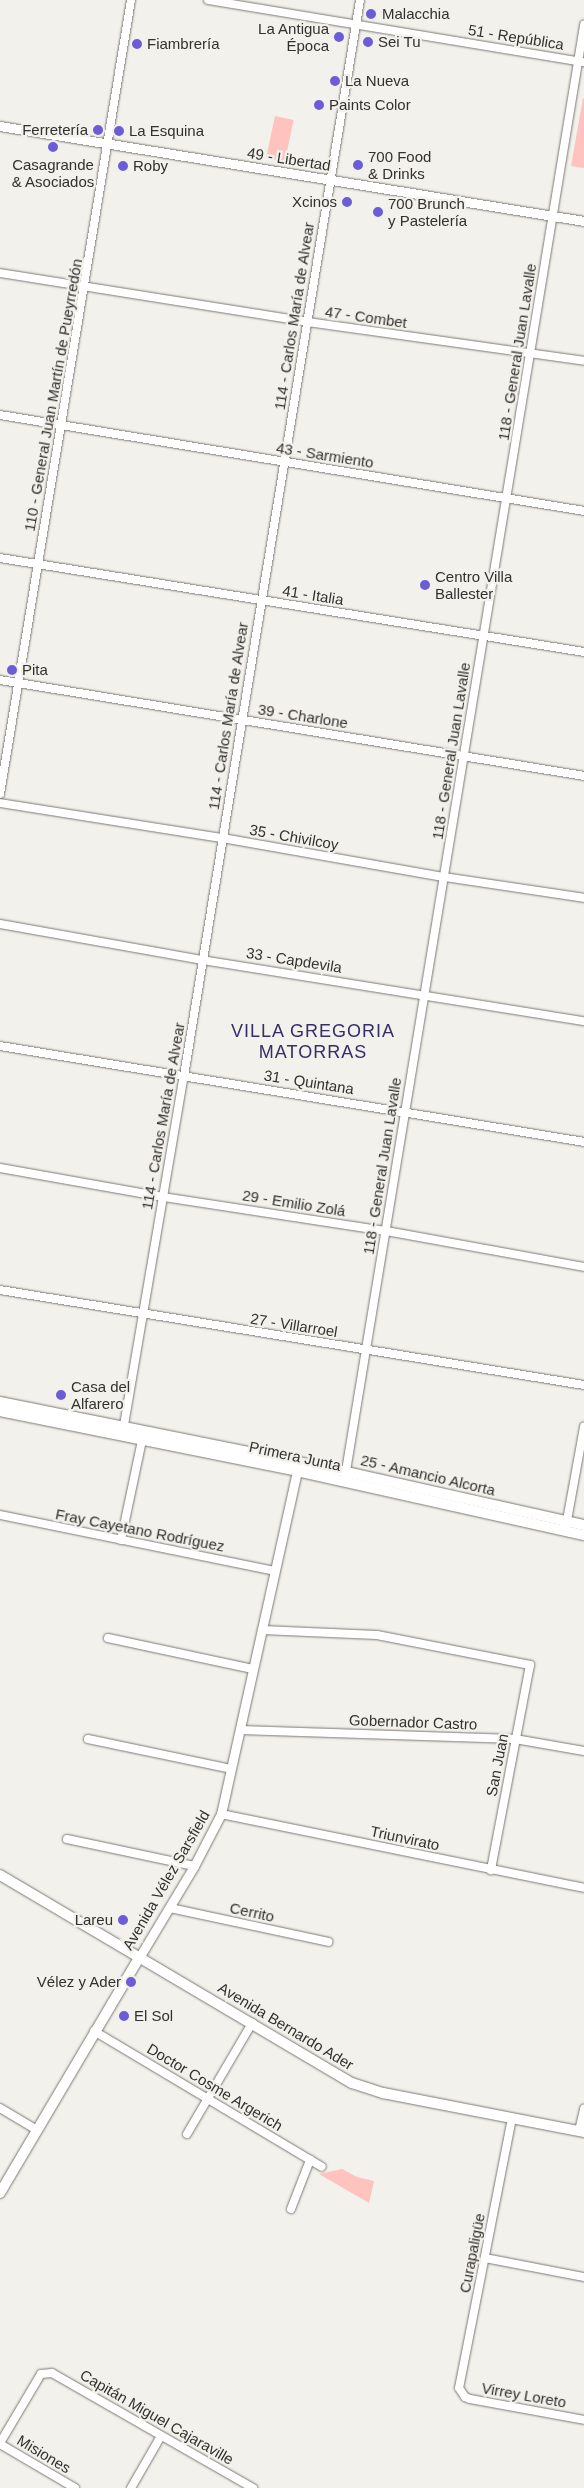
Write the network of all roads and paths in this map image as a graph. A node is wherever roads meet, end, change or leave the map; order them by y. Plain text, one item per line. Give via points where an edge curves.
1 (131, 0) edge
2 (208, 0) edge
3 (360, 0) edge
4 (356, 24) junction
5 (584, 25) edge
6 (581, 61) edge
7 (0, 126) edge
8 (108, 143) junction
9 (331, 180) junction
10 (553, 216) junction
11 (584, 221) edge
12 (0, 273) edge
13 (85, 288) junction
14 (308, 322) junction
15 (531, 354) junction
16 (584, 360) edge
17 (0, 415) edge
18 (62, 425) junction
19 (285, 462) junction
20 (507, 498) junction
21 (584, 511) edge
22 (0, 558) edge
23 (38, 564) junction
24 (261, 601) junction
25 (484, 636) junction
26 (584, 652) edge
27 (0, 680) edge
28 (18, 683) junction
29 (241, 719) junction
30 (464, 756) junction
31 (584, 776) edge
32 (0, 794) edge
33 (0, 803) edge
34 (222, 838) junction
35 (444, 877) junction
36 (584, 898) edge
37 (0, 924) edge
38 (202, 960) junction
39 (425, 995) junction
40 (584, 1021) edge
41 (0, 1046) edge
42 (184, 1076) junction
43 (405, 1112) junction
44 (584, 1142) edge
45 (0, 1168) edge
46 (163, 1197) junction
47 (386, 1231) junction
48 (584, 1267) edge
49 (0, 1290) edge
50 (143, 1315) junction
51 (366, 1350) junction
52 (584, 1386) edge
53 (0, 1402) edge
54 (0, 1411) edge
55 (584, 1427) edge
56 (123, 1431) junction
57 (143, 1436) junction
58 (298, 1467) junction
59 (345, 1477) junction
60 (0, 1515) edge
61 (584, 1525) edge
62 (566, 1526) junction
63 (584, 1535) edge
64 (122, 1540) junction
65 (275, 1571) junction
66 (262, 1630) junction
67 (108, 1638) dead end
68 (253, 1669) junction
69 (240, 1730) junction
70 (88, 1739) dead end
71 (515, 1739) junction
72 (584, 1751) edge
73 (231, 1769) junction
74 (221, 1814) junction
75 (67, 1839) dead end
76 (194, 1866) junction
77 (491, 1870) junction
78 (0, 1874) edge
79 (584, 1888) edge
80 (170, 1908) junction
81 (328, 1942) dead end
82 (140, 1956) junction
83 (252, 2023) junction
84 (94, 2031) junction
85 (208, 2098) junction
86 (0, 2108) edge
87 (584, 2109) edge
88 (512, 2118) junction
89 (37, 2130) junction
90 (582, 2132) edge
91 (187, 2134) dead end
92 (310, 2160) junction
93 (322, 2167) dead end
94 (0, 2192) edge
95 (291, 2209) dead end
96 (486, 2258) junction
97 (584, 2277) edge
98 (461, 2393) joint
99 (584, 2420) edge
100 (162, 2436) junction
101 (0, 2443) edge
102 (75, 2488) edge
103 (131, 2488) edge
104 (251, 2488) edge

1 - 8 street, 110 - General Juan Martín de Pueyrredón
2 - 4 street, 51 - República
3 - 4 street, 114 - Carlos María de Alvear
4 - 6 street, 51 - República
4 - 9 street, 114 - Carlos María de Alvear
5 - 6 street, 118 - General Juan Lavalle
6 - 10 street, 118 - General Juan Lavalle
7 - 8 street, 49 - Libertad
8 - 9 street, 49 - Libertad
8 - 13 street, 110 - General Juan Martín de Pueyrredón
9 - 10 street, 49 - Libertad
9 - 14 street, 114 - Carlos María de Alvear
10 - 11 street, 49 - Libertad
10 - 15 street, 118 - General Juan Lavalle
12 - 13 street, 47 - Combet
13 - 14 street, 47 - Combet
13 - 18 street, 110 - General Juan Martín de Pueyrredón
14 - 15 street, 47 - Combet
14 - 19 street, 114 - Carlos María de Alvear
15 - 16 street, 47 - Combet
15 - 20 street, 118 - General Juan Lavalle
17 - 18 street, 43 - Sarmiento
18 - 19 street, 43 - Sarmiento
18 - 23 street, 110 - General Juan Martín de Pueyrredón
19 - 20 street, 43 - Sarmiento
19 - 24 street, 114 - Carlos María de Alvear
20 - 21 street, 43 - Sarmiento
20 - 25 street, 118 - General Juan Lavalle
22 - 23 street, 41 - Italia
23 - 24 street, 41 - Italia
23 - 28 street, 110 - General Juan Martín de Pueyrredón
24 - 25 street, 41 - Italia
24 - 29 street, 114 - Carlos María de Alvear
25 - 26 street, 41 - Italia
25 - 30 street, 118 - General Juan Lavalle
27 - 28 street, 39 - Charlone
28 - 29 street, 39 - Charlone
28 - 32 street, 110 - General Juan Martín de Pueyrredón
29 - 30 street, 39 - Charlone
29 - 34 street, 114 - Carlos María de Alvear
30 - 31 street, 39 - Charlone
30 - 35 street, 118 - General Juan Lavalle
33 - 34 street, 35 - Chivilcoy
34 - 35 street, 35 - Chivilcoy
34 - 38 street, 114 - Carlos María de Alvear
35 - 36 street, 35 - Chivilcoy
35 - 39 street, 118 - General Juan Lavalle
37 - 38 street, 33 - Capdevila
38 - 39 street, 33 - Capdevila
38 - 42 street, 114 - Carlos María de Alvear
39 - 40 street, 33 - Capdevila
39 - 43 street, 118 - General Juan Lavalle
41 - 42 street, 31 - Quintana
42 - 43 street, 31 - Quintana
42 - 46 street, 114 - Carlos María de Alvear
43 - 44 street, 31 - Quintana
43 - 47 street, 118 - General Juan Lavalle
45 - 46 street, 29 - Emilio Zolá
46 - 47 street, 29 - Emilio Zolá
46 - 50 street, 114 - Carlos María de Alvear
47 - 48 street, 29 - Emilio Zolá
47 - 51 street, 118 - General Juan Lavalle
49 - 50 street, 27 - Villarroel
50 - 51 street, 27 - Villarroel
50 - 56 street, 114 - Carlos María de Alvear
51 - 52 street, 27 - Villarroel
51 - 59 street, 118 - General Juan Lavalle
53 - 56 main road
54 - 56 main road, Primera Junta
55 - 62 street
56 - 57 main road, Primera Junta
57 - 58 main road, Primera Junta
57 - 64 street
58 - 59 main road, Primera Junta
58 - 65 street, Avenida Vélez Sarsfield
59 - 62 main road, Primera Junta
60 - 64 street, Fray Cayetano Rodríguez
61 - 62 main road
62 - 63 main road, Primera Junta
64 - 65 street, Fray Cayetano Rodríguez
65 - 66 street, Avenida Vélez Sarsfield
66 - 68 street, Avenida Vélez Sarsfield
66 - 71 street, San Juan via 377,1635 530,1665
67 - 68 street
68 - 69 street, Avenida Vélez Sarsfield
69 - 71 street, Gobernador Castro
69 - 73 street, Avenida Vélez Sarsfield
70 - 73 street
71 - 72 street, Gobernador Castro
71 - 77 street, San Juan
73 - 74 street, Avenida Vélez Sarsfield
74 - 76 street, Avenida Vélez Sarsfield
74 - 77 street, Triunvirato
75 - 76 street
76 - 80 street, Avenida Vélez Sarsfield
77 - 79 street, Triunvirato
78 - 82 main road, Avenida Bernardo Ader
80 - 81 street, Cerrito
80 - 82 street, Avenida Vélez Sarsfield
82 - 83 main road, Avenida Bernardo Ader
82 - 84 main road, Avenida Vélez Sarsfield
83 - 85 street
83 - 88 main road, Avenida Bernardo Ader via 352,2084
84 - 85 street, Doctor Cosme Argerich
84 - 89 main road, Avenida Vélez Sarsfield
85 - 91 street
85 - 92 street, Doctor Cosme Argerich
86 - 89 street
87 - 90 street
88 - 90 main road, Avenida Bernardo Ader
88 - 96 street, Curapaligüe
89 - 94 main road, Avenida Vélez Sarsfield
92 - 93 street, Doctor Cosme Argerich
92 - 95 street
96 - 97 street
96 - 98 street, Curapaligüe via 459,2383
98 - 99 street, Virrey Loreto via 470,2399
100 - 101 street, Capitán Miguel Cajaraville via 47,2372 38,2379
100 - 103 street
100 - 104 street, Capitán Miguel Cajaraville
101 - 102 street, Misiones

